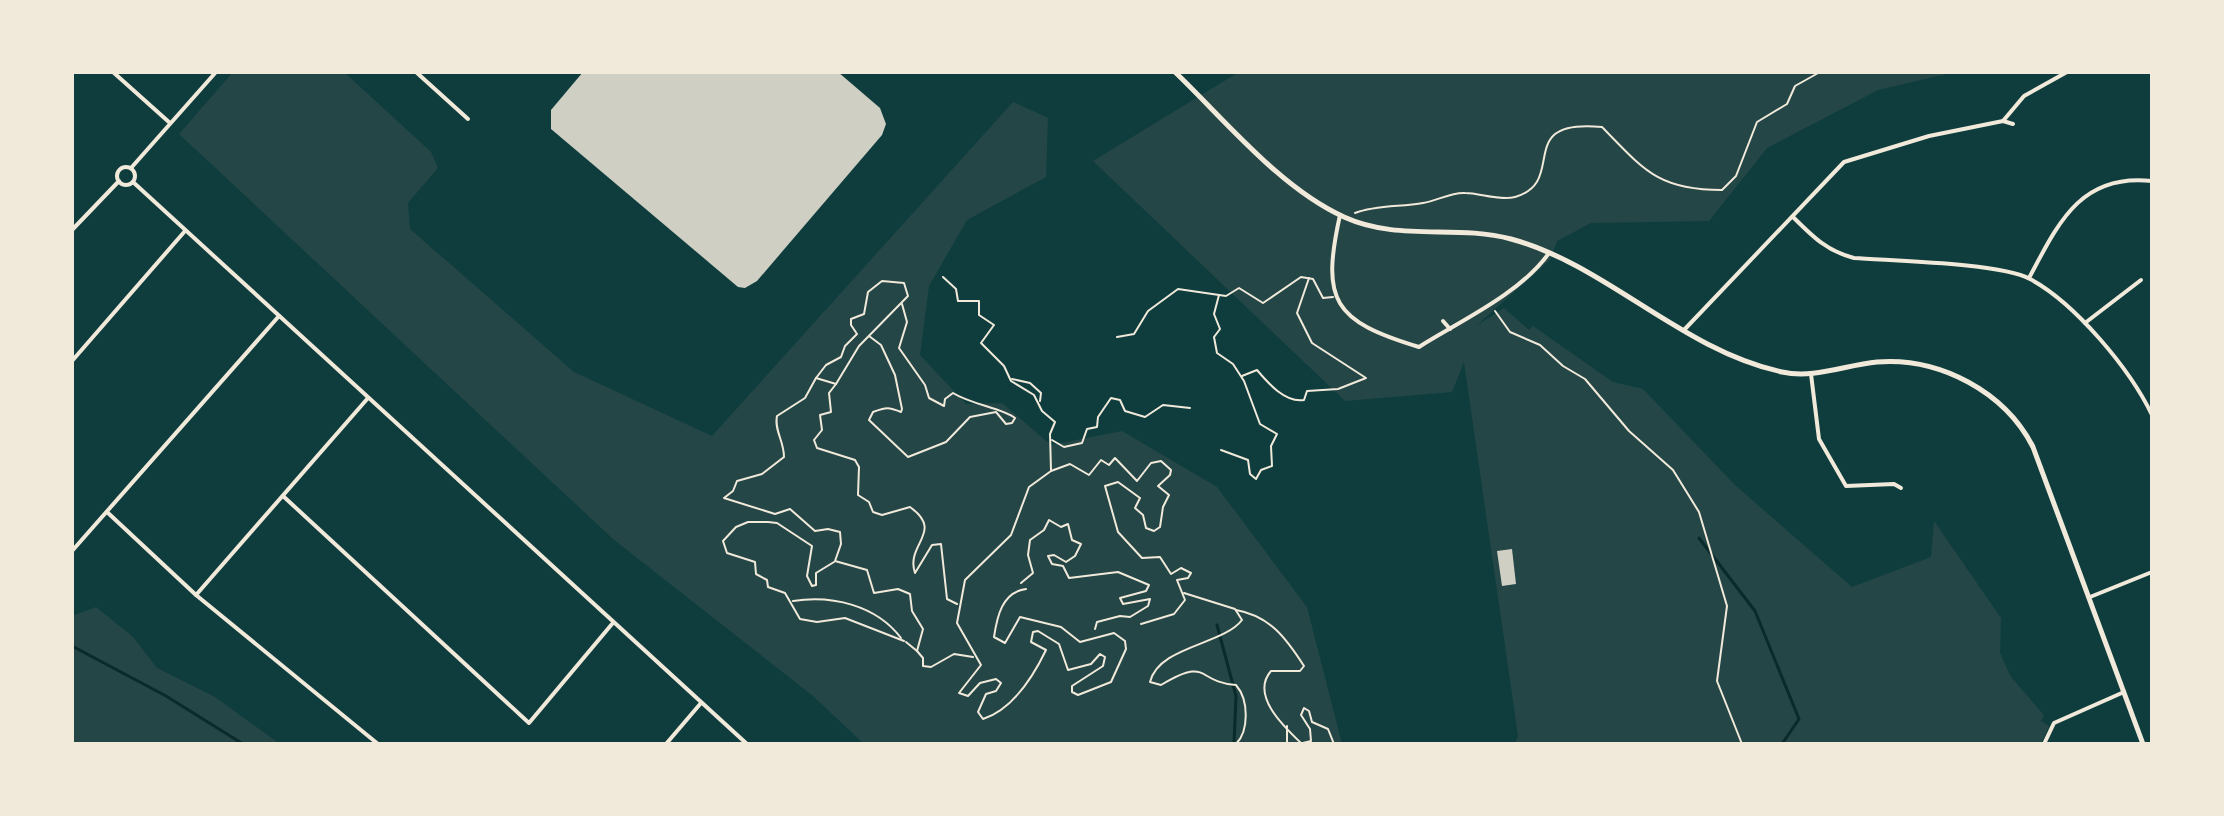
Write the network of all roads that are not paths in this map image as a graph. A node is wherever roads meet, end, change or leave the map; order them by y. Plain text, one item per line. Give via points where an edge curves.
1 (113, 72) edge
2 (128, 72) edge
3 (216, 72) edge
4 (416, 72) edge
5 (1175, 72) edge
6 (2067, 72) edge
7 (122, 80) junction
8 (468, 119) dead end
9 (2003, 121) junction
10 (170, 123) junction
11 (2013, 124) dead end
12 (131, 168) junction
13 (119, 181) junction
14 (2152, 181) edge
15 (133, 182) junction
16 (1340, 215) junction
17 (1793, 217) junction
18 (72, 230) edge
19 (185, 231) junction
20 (1549, 253) junction
21 (2029, 278) junction
22 (2141, 280) dead end
23 (279, 316) junction
24 (1443, 321) dead end
25 (2085, 323) junction
26 (1450, 329) junction
27 (1683, 332) junction
28 (72, 361) edge
29 (1811, 374) junction
30 (368, 398) junction
31 (2152, 415) edge
32 (1901, 488) dead end
33 (283, 496) junction
34 (107, 512) junction
35 (72, 551) edge
36 (2152, 572) edge
37 (196, 595) junction
38 (2090, 597) junction
39 (612, 624) junction
40 (2124, 692) junction
41 (701, 703) junction
42 (378, 744) edge
43 (666, 744) edge
44 (747, 744) edge
45 (2044, 744) edge
46 (2143, 744) edge

1 - 7 street
2 - 7 street
3 - 10 street
4 - 8 street
5 - 16 main road via 1292,184
6 - 9 street via 2024,96
7 - 10 street
9 - 11 street
9 - 17 street via 1844,162
10 - 12 street
12 - 13 street via 119,171
12 - 15 street
13 - 15 street
13 - 18 street
14 - 21 street via 2115,182 2071,207
15 - 19 street
16 - 20 main road via 1407,233 1494,236
16 - 26 street via 1332,248 1334,296 1347,313 1419,347
17 - 21 street via 1819,243 1844,255
17 - 27 street
19 - 23 street
19 - 28 street
20 - 26 street via 1535,271
20 - 27 main road
21 - 25 street
22 - 25 street
23 - 30 street
23 - 34 street
24 - 26 street
25 - 31 street
27 - 29 main road via 1769,368
29 - 32 street via 1819,439 1846,486
29 - 38 main road via 1900,362 1962,380 1993,396 2033,447
30 - 33 street
30 - 39 street
33 - 37 street
33 - 39 street via 529,723
34 - 35 street
34 - 37 street
36 - 38 street
37 - 42 street
38 - 40 main road
39 - 41 street
40 - 45 street via 2054,723
40 - 46 main road
41 - 43 street
41 - 44 street

